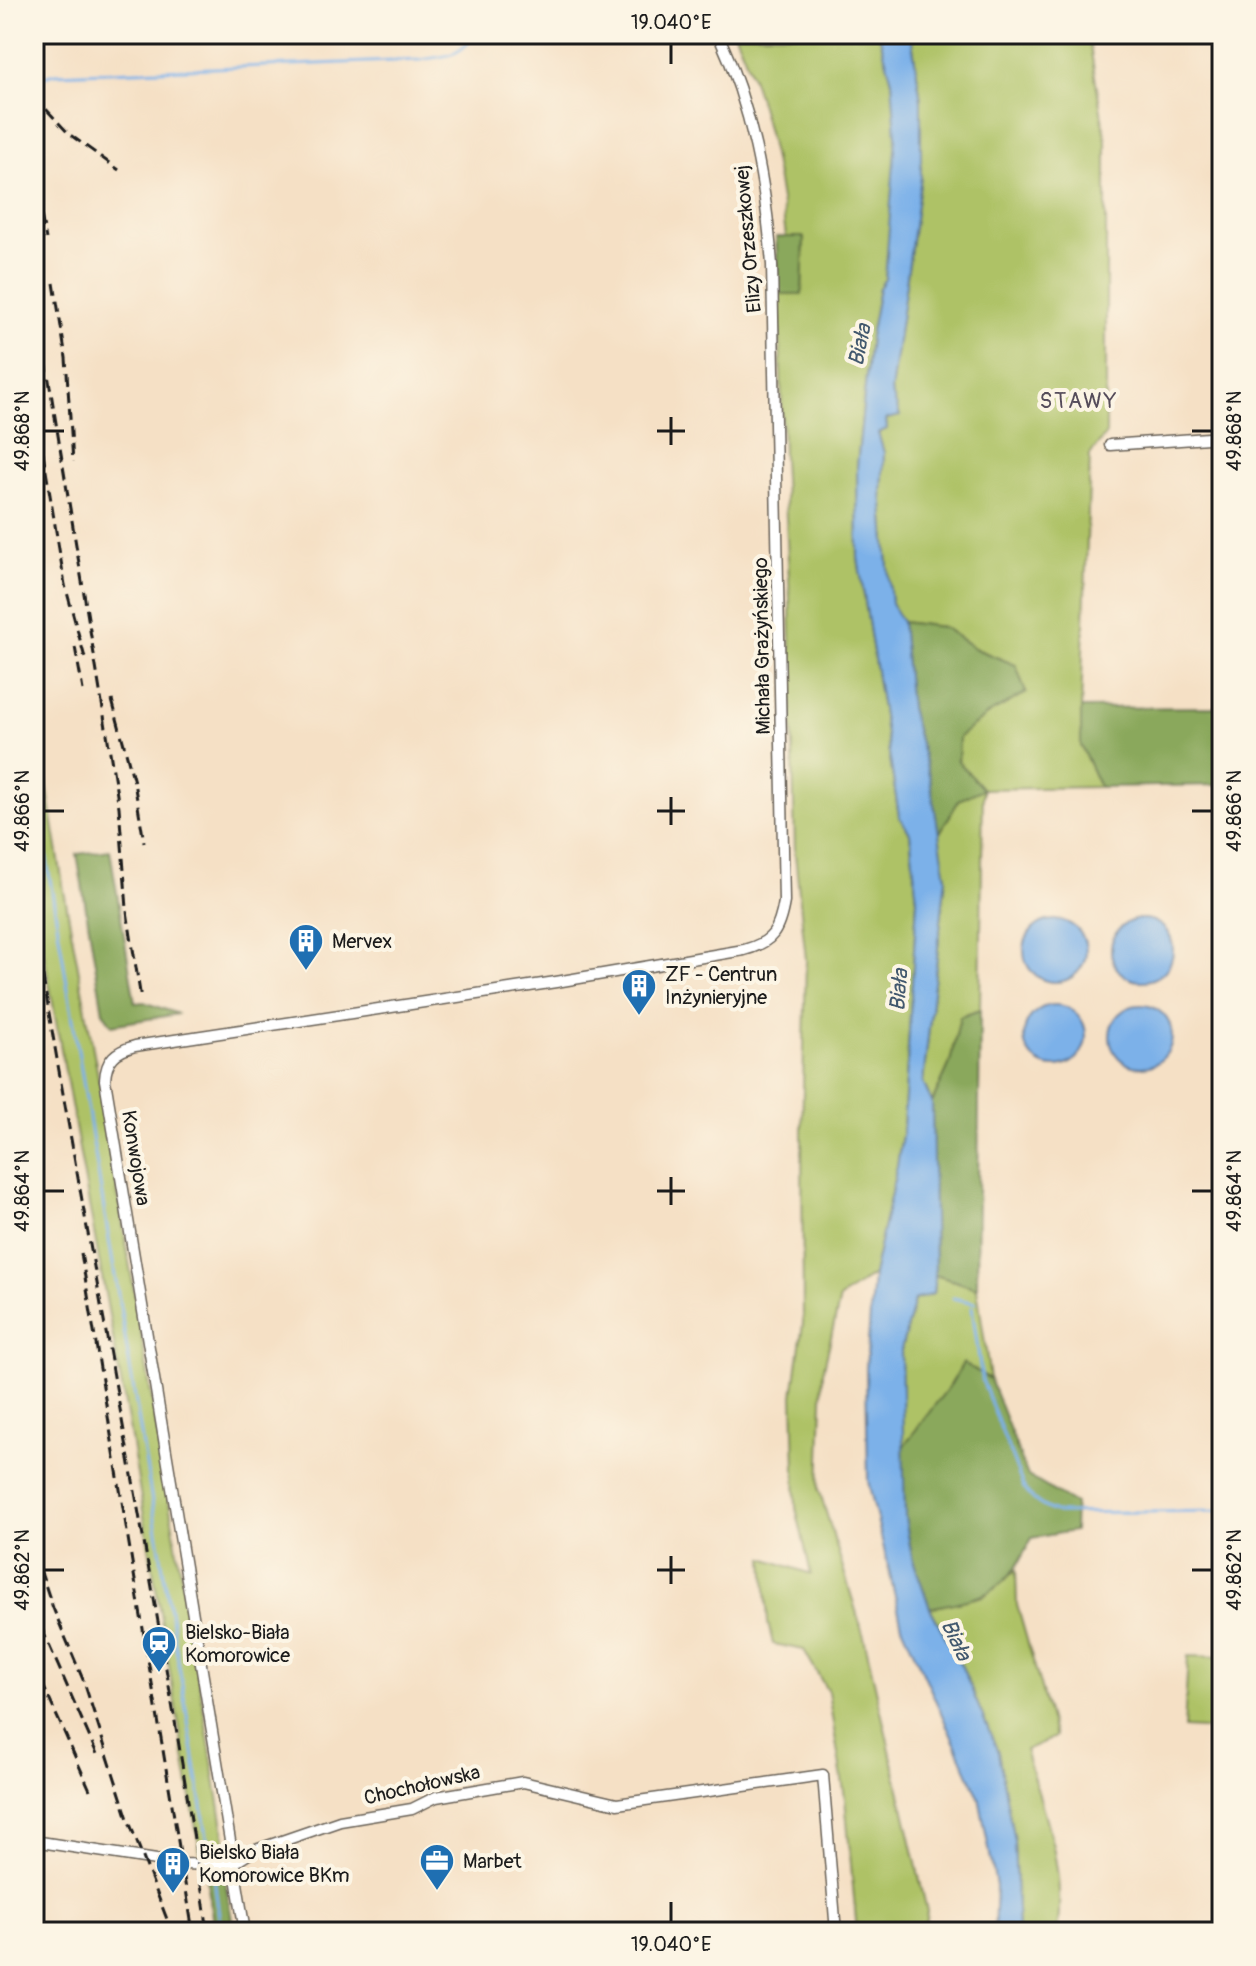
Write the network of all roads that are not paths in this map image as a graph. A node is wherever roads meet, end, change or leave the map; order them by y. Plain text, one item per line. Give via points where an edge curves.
1 (718, 34) edge
2 (774, 353) joint
3 (1222, 437) edge
4 (1110, 445) dead end
5 (772, 937) joint
6 (34, 1841) edge
7 (234, 1863) junction
8 (245, 1932) edge
9 (836, 1932) edge

1 - 2 street, Elizy Orzeszkowej via 740,85 763,176
2 - 5 street, Michała Grażyńskiego via 784,902
3 - 4 street
5 - 7 street, Konwojowa via 744,950 135,1046 122,1049 105,1068
6 - 7 street, Chochołowska via 182,1864
7 - 8 street, Konwojowa
7 - 9 street, Chochołowska via 253,1851 340,1821 523,1782 617,1804 823,1775

